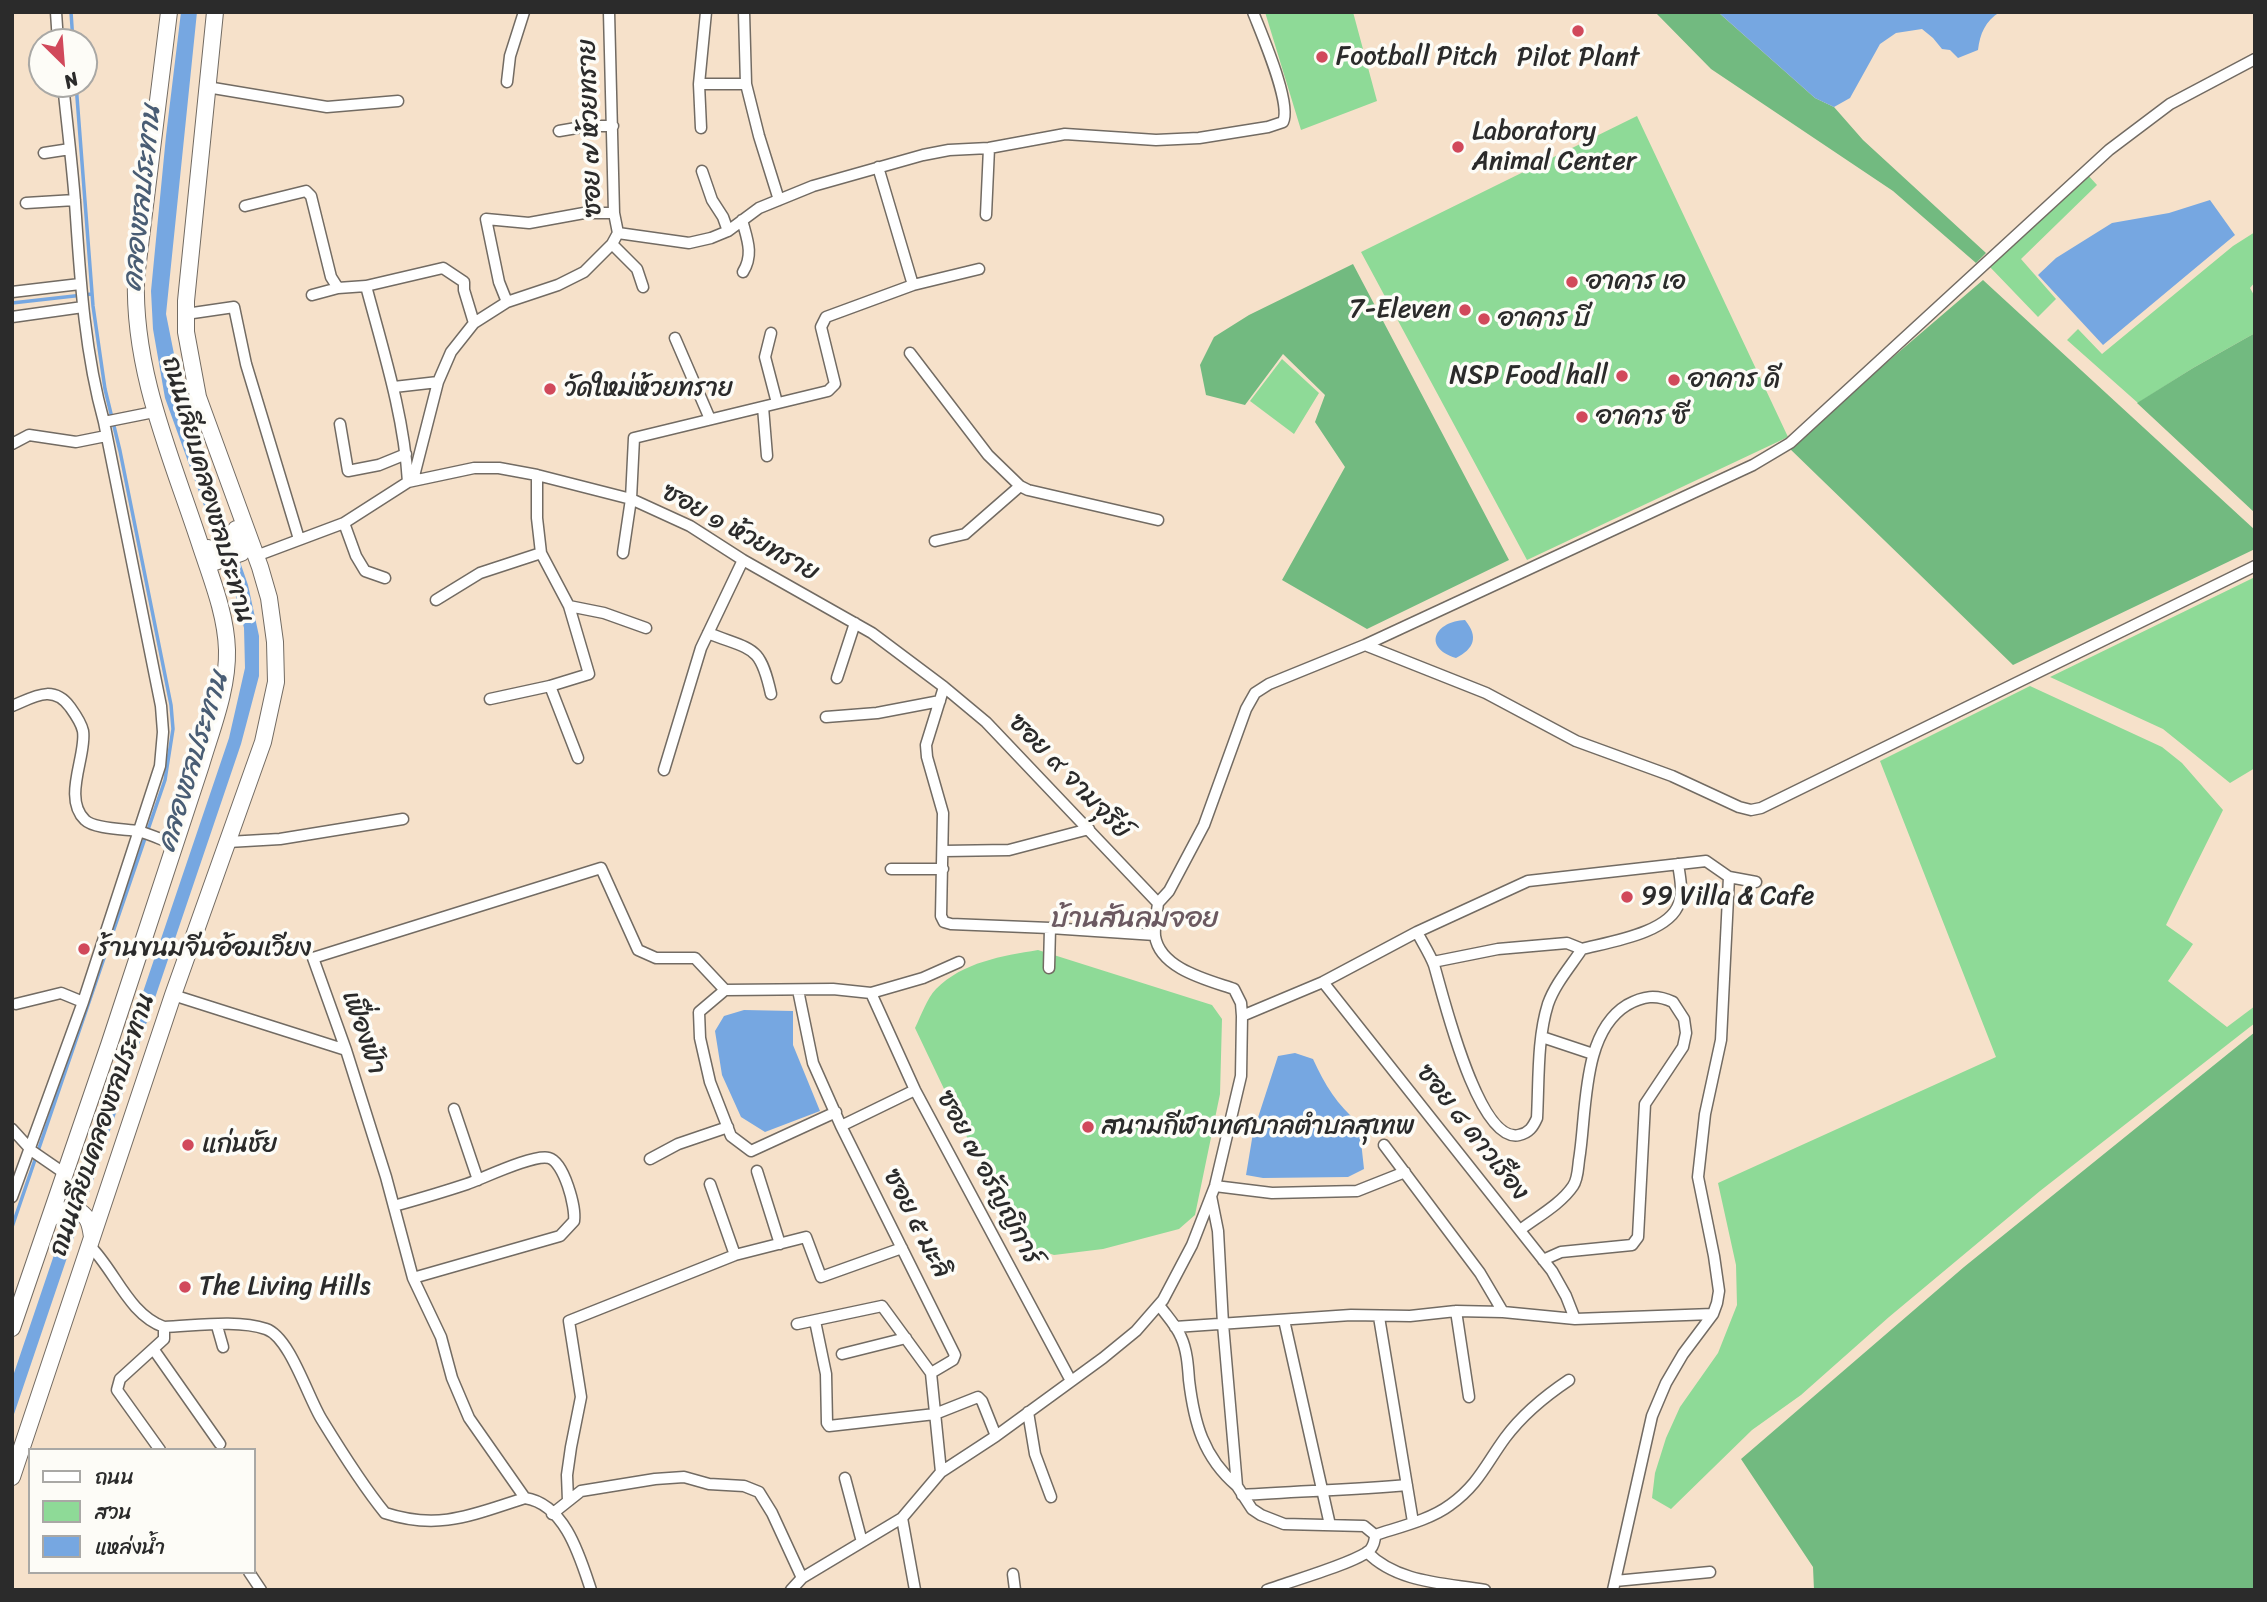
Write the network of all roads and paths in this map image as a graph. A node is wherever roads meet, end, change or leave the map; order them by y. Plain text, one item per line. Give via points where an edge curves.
1 (169, 12) edge
2 (215, 12) edge
3 (524, 12) edge
4 (609, 12) edge
5 (706, 12) edge
6 (744, 12) edge
7 (1253, 12) edge
8 (2255, 59) edge
9 (507, 82) dead end
10 (699, 84) junction
11 (746, 84) junction
12 (207, 87) junction
13 (65, 98) edge
14 (398, 101) dead end
15 (613, 126) junction
16 (701, 128) dead end
17 (559, 131) dead end
18 (989, 148) junction
19 (70, 149) junction
20 (44, 153) dead end
21 (878, 167) junction
22 (702, 171) dead end
23 (75, 200) junction
24 (779, 200) junction
25 (26, 203) dead end
26 (245, 206) dead end
27 (614, 213) junction
28 (986, 215) dead end
29 (742, 220) junction
30 (728, 231) junction
31 (618, 233) junction
32 (612, 244) junction
33 (979, 269) dead end
34 (743, 272) dead end
35 (913, 285) junction
36 (366, 286) junction
37 (643, 287) dead end
38 (81, 288) junction
39 (338, 288) junction
40 (12, 292) edge
41 (312, 295) dead end
42 (508, 302) junction
43 (83, 307) junction
44 (186, 314) junction
45 (12, 317) edge
46 (474, 323) junction
47 (771, 333) dead end
48 (675, 338) dead end
49 (910, 353) dead end
50 (438, 382) junction
51 (394, 387) junction
52 (777, 403) junction
53 (762, 407) junction
54 (154, 412) junction
55 (710, 419) junction
56 (106, 421) junction
57 (340, 424) dead end
58 (106, 436) junction
59 (12, 444) edge
60 (406, 454) junction
61 (767, 456) dead end
62 (175, 468) junction
63 (537, 475) junction
64 (410, 481) junction
65 (1020, 486) junction
66 (631, 499) junction
67 (1158, 520) dead end
68 (344, 523) junction
69 (299, 539) junction
70 (935, 541) dead end
71 (624, 552) dead end
72 (541, 553) junction
73 (247, 556) junction
74 (743, 560) junction
75 (218, 566) junction
76 (2255, 566) edge
77 (385, 578) dead end
78 (436, 600) dead end
79 (569, 606) junction
80 (855, 623) junction
81 (646, 628) dead end
82 (708, 633) junction
83 (1365, 645) junction
84 (227, 649) junction
85 (837, 678) dead end
86 (550, 686) junction
87 (944, 687) junction
88 (771, 694) dead end
89 (490, 699) dead end
90 (940, 701) junction
91 (12, 706) edge
92 (826, 717) dead end
93 (578, 758) dead end
94 (664, 770) dead end
95 (403, 819) dead end
96 (1088, 829) junction
97 (142, 832) junction
98 (228, 842) junction
99 (173, 844) junction
100 (944, 851) junction
101 (1678, 864) junction
102 (891, 869) dead end
103 (943, 869) junction
104 (1729, 877) junction
105 (1756, 883) dead end
106 (1158, 903) junction
107 (1050, 928) junction
108 (1417, 932) junction
109 (1155, 936) junction
110 (1582, 949) junction
111 (959, 962) dead end
112 (1433, 962) junction
113 (1049, 968) dead end
114 (1323, 982) junction
115 (725, 990) junction
116 (798, 990) junction
117 (871, 993) junction
118 (173, 995) junction
119 (83, 1002) junction
120 (16, 1004) dead end
121 (1242, 1016) junction
122 (1542, 1037) junction
123 (346, 1050) junction
124 (1593, 1054) junction
125 (915, 1090) junction
126 (454, 1109) dead end
127 (836, 1112) junction
128 (841, 1126) junction
129 (728, 1127) junction
130 (12, 1129) edge
131 (1384, 1146) dead end
132 (31, 1149) junction
133 (650, 1158) dead end
134 (757, 1171) dead end
135 (1405, 1172) junction
136 (478, 1180) junction
137 (63, 1182) junction
138 (710, 1184) dead end
139 (1213, 1191) junction
140 (102, 1197) junction
141 (12, 1198) edge
142 (394, 1206) junction
143 (54, 1216) junction
144 (1520, 1230) junction
145 (90, 1234) junction
146 (780, 1244) junction
147 (902, 1248) junction
148 (735, 1255) junction
149 (1543, 1260) junction
150 (414, 1278) junction
151 (1159, 1305) junction
152 (1456, 1311) junction
153 (1503, 1311) junction
154 (1713, 1314) junction
155 (1379, 1317) junction
156 (1575, 1319) junction
157 (1284, 1320) junction
158 (815, 1321) junction
159 (1223, 1324) junction
160 (797, 1325) dead end
161 (217, 1326) junction
162 (164, 1327) junction
163 (1175, 1327) junction
164 (12, 1328) edge
165 (906, 1338) junction
166 (223, 1347) dead end
167 (154, 1350) junction
168 (842, 1354) dead end
169 (931, 1373) junction
170 (1569, 1380) dead end
171 (1071, 1381) junction
172 (1469, 1397) dead end
173 (1028, 1412) junction
174 (935, 1414) junction
175 (996, 1437) junction
176 (220, 1444) dead end
177 (159, 1448) edge
178 (941, 1472) junction
179 (12, 1477) edge
180 (845, 1478) dead end
181 (1407, 1485) junction
182 (1240, 1490) junction
183 (1324, 1492) junction
184 (1051, 1497) dead end
185 (525, 1498) junction
186 (568, 1501) junction
187 (552, 1514) junction
188 (902, 1518) junction
189 (1413, 1522) junction
190 (1331, 1525) junction
191 (1375, 1535) junction
192 (862, 1542) junction
193 (1367, 1552) junction
194 (1710, 1572) dead end
195 (250, 1574) edge
196 (1013, 1574) dead end
197 (803, 1578) junction
198 (1614, 1586) edge
199 (261, 1590) edge
200 (591, 1590) edge
201 (791, 1590) edge
202 (915, 1590) edge
203 (1015, 1590) edge
204 (1267, 1590) edge
205 (1485, 1590) edge

1 - 54 main road, ถนนเลียบคลองชลประทาน via 136,278 135,311
2 - 12 main road, ถนนเลียบคลองชลประทาน
3 - 9 street
4 - 15 street, ซอย ๗ ห้วยทราย
5 - 10 street
6 - 11 street
7 - 18 street via 1279,85 1286,114 1283,122 1199,138 1065,134
8 - 83 street via 2171,104 2109,149 1790,443
10 - 11 street
10 - 16 street
11 - 24 street
12 - 14 street via 327,107
12 - 44 main road, ถนนเลียบคลองชลประทาน
13 - 19 street
15 - 17 street
15 - 27 street, ซอย ๗ ห้วยทราย
18 - 21 street via 949,150
18 - 28 street
19 - 20 street
19 - 23 street
21 - 24 street
21 - 35 street
22 - 30 street
23 - 25 street
23 - 38 street
24 - 29 street
26 - 39 street via 306,191
27 - 31 street, ซอย ๗ ห้วยทราย
27 - 42 street via 584,213 529,223 486,219 499,282
29 - 30 street
29 - 34 street via 750,254
30 - 31 street via 689,243
31 - 32 street, ซอย ๗ ห้วยทราย
32 - 37 street via 637,269
32 - 42 street, ซอย ๗ ห้วยทราย via 584,272
33 - 35 street
35 - 52 street via 826,317 821,327 835,383 828,391
36 - 39 street
36 - 46 street via 443,268 464,282
36 - 51 street
38 - 40 street
38 - 43 street
39 - 41 street
42 - 46 street, ซอย ๗ ห้วยทราย
43 - 45 street
43 - 56 street via 92,377
44 - 69 street via 234,307 246,364
44 - 73 main road, ถนนเลียบคลองชลประทาน via 198,397
46 - 50 street, ซอย ๗ ห้วยทราย via 451,352
47 - 52 street via 765,357
48 - 55 street
49 - 65 street via 988,455
50 - 51 street
50 - 64 street, ซอย ๗ ห้วยทราย
51 - 60 street
52 - 53 street
53 - 55 street
53 - 61 street
54 - 56 street
54 - 62 main road, ถนนเลียบคลองชลประทาน
55 - 66 street via 634,438
56 - 58 street
57 - 60 street via 348,471
58 - 59 street via 76,442 29,435
58 - 97 street via 161,706 160,766
60 - 64 street
62 - 75 main road
62 - 84 main road, ถนนเลียบคลองชลประทาน via 219,601
63 - 64 street, ซอย ๑ ห้วยทราย via 474,468
63 - 66 street, ซอย ๑ ห้วยทราย
63 - 72 street
64 - 68 street, ซอย ๑ ห้วยทราย
65 - 67 street
65 - 70 street via 965,534
66 - 71 street
66 - 74 street, ซอย ๑ ห้วยทราย via 690,526
68 - 69 street, ซอย ๑ ห้วยทราย
68 - 77 street via 365,571
69 - 73 street, ซอย ๑ ห้วยทราย
72 - 78 street via 481,573
72 - 79 street
73 - 75 main road
73 - 98 main road, ถนนเลียบคลองชลประทาน via 269,598 276,682 263,743
74 - 80 street, ซอย ๑ ห้วยทราย
74 - 82 street
75 - 84 main road via 232,628
76 - 83 street via 1751,810 1576,741 1486,693
79 - 81 street
79 - 86 street via 589,674
80 - 85 street
80 - 87 street, ซอย ๑ ห้วยทราย
82 - 88 street via 756,653
82 - 94 street
83 - 106 street via 1255,693 1204,825
84 - 99 main road, ถนนเลียบคลองชลประทาน via 215,721
86 - 89 street
86 - 93 street
87 - 90 street
87 - 96 street, ซอย ๙ จามจุรีย์ via 986,723
90 - 92 street
90 - 100 street via 926,745 943,813
91 - 97 street via 53,693 65,700 83,730 76,775 80,812 93,825
95 - 98 street via 280,839
96 - 100 street via 1009,850
96 - 106 street, ซอย ๙ จามจุรีย์
97 - 99 street
97 - 119 street
98 - 118 main road, ถนนเลียบคลองชลประทาน
99 - 137 main road, ถนนเลียบคลองชลประทาน
100 - 103 street
101 - 104 street via 1706,861
101 - 108 street via 1528,881
101 - 110 street via 1679,906 1665,920 1645,931
102 - 103 street
103 - 107 street via 944,922
104 - 105 street
104 - 154 street via 1721,1040 1705,1114 1698,1177 1718,1291
106 - 109 street
107 - 109 street
107 - 113 street
108 - 112 street
108 - 114 street
109 - 121 street via 1175,965 1190,975 1234,989
110 - 112 street via 1567,943 1498,949
110 - 122 street via 1548,1004
111 - 117 street
112 - 122 street via 1463,1063 1486,1111 1497,1126 1513,1136 1524,1135 1537,1118
114 - 121 street
114 - 144 street, ซอย ๘ ดาวเรือง
115 - 116 street
115 - 123 street, เฟื่องฟ้า via 695,958 656,958 638,950 601,868 313,958
115 - 129 street via 699,1012 699,1038
116 - 117 street
116 - 127 street, ซอย ๕ มะลิ via 813,1063
117 - 125 street, ซอย ๗ อรัญญิการ์
118 - 123 street
118 - 140 main road, ถนนเลียบคลองชลประทาน
119 - 120 street via 61,993
119 - 132 street
121 - 139 street via 1241,1076
122 - 124 street
123 - 142 street, เฟื่องฟ้า
124 - 144 street via 1575,1184
124 - 149 street via 1606,1027 1621,1009 1637,1000 1652,996 1673,1002 1684,1019 1683,1047 1644,1104 1638,1237 1632,1245 1561,1252
125 - 128 street
125 - 171 street, ซอย ๗ อรัญญิการ์
126 - 136 street
127 - 128 street, ซอย ๕ มะลิ
127 - 129 street via 751,1151 731,1136
128 - 147 street, ซอย ๕ มะลิ
129 - 133 street
130 - 132 street
131 - 135 street
132 - 137 street
132 - 141 street
134 - 146 street
135 - 139 street via 1357,1191
135 - 153 street
136 - 142 street
136 - 150 street via 521,1163 552,1159 567,1186 574,1221 560,1236
137 - 140 main road via 76,1204 87,1205
137 - 143 main road, ถนนเลียบคลองชลประทาน
138 - 148 street
139 - 151 street via 1192,1245
139 - 159 street
140 - 145 main road, ถนนเลียบคลองชลประทาน
142 - 150 street, เฟื่องฟ้า
143 - 145 main road via 74,1208 86,1215
143 - 164 main road, ถนนเลียบคลองชลประทาน
144 - 149 street, ซอย ๘ ดาวเรือง
145 - 162 street via 145,1317
145 - 179 main road, ถนนเลียบคลองชลประทาน
146 - 147 street via 806,1237 821,1278
146 - 148 street
147 - 169 street, ซอย ๕ มะลิ via 955,1354
148 - 186 street via 569,1321 581,1397 567,1475
149 - 156 street, ซอย ๘ ดาวเรือง
150 - 185 street, เฟื่องฟ้า via 441,1337 469,1418
151 - 163 street
151 - 171 street via 1136,1331
152 - 153 street
152 - 155 street
152 - 172 street
153 - 156 street
154 - 156 street
154 - 198 street via 1683,1354 1653,1416
155 - 157 street
155 - 181 street
157 - 159 street
157 - 183 street
158 - 160 street
158 - 165 street via 882,1306
158 - 174 street via 826,1374 829,1426
159 - 163 street
159 - 182 street
161 - 162 street
161 - 166 street
161 - 185 street via 239,1325 274,1334 321,1418 385,1513 443,1522
162 - 167 street via 163,1339
163 - 182 street via 1187,1361 1196,1426 1222,1473
165 - 168 street
165 - 169 street
167 - 176 street
167 - 177 street via 120,1379 117,1390
169 - 174 street
170 - 189 street via 1527,1413 1465,1493 1448,1507
171 - 173 street
173 - 175 street
173 - 184 street via 1035,1454
174 - 175 street via 980,1398
174 - 178 street
175 - 178 street
178 - 188 street
180 - 192 street
181 - 183 street
181 - 189 street
182 - 183 street
182 - 190 street via 1252,1509 1272,1521
183 - 190 street
185 - 187 street
186 - 187 street
186 - 197 street via 580,1491 654,1479 684,1477 744,1486 759,1492
187 - 200 street via 565,1525
188 - 192 street
188 - 202 street
189 - 191 street
190 - 191 street via 1364,1527
191 - 193 street
192 - 197 street
193 - 204 street
193 - 205 street via 1391,1570 1411,1577
194 - 198 street
195 - 199 street
196 - 203 street
197 - 201 street

